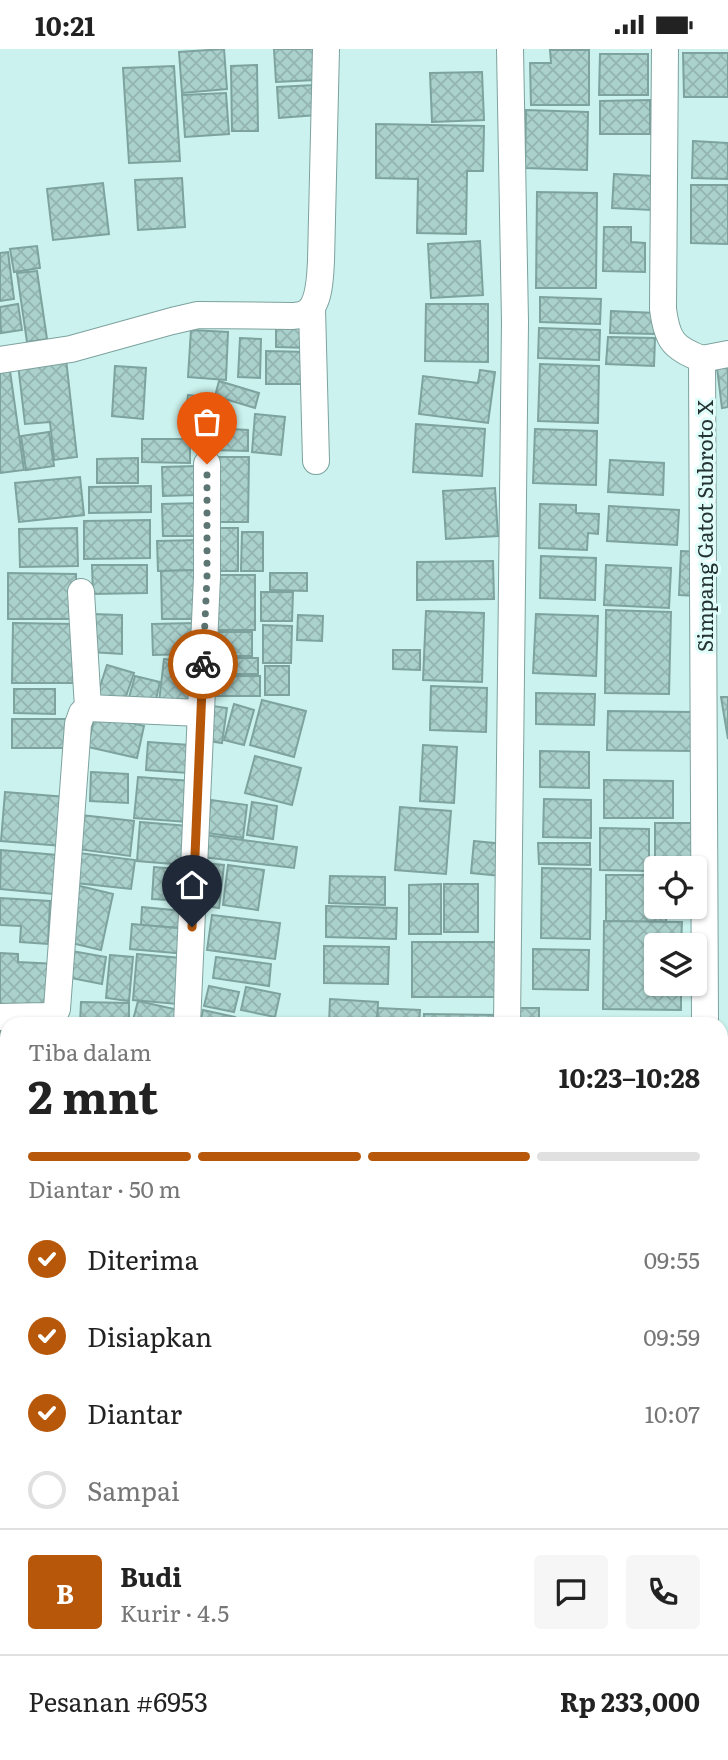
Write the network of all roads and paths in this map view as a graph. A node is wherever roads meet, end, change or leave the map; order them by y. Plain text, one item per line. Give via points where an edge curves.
1 (326, 49) edge
2 (510, 49) edge
3 (665, 49) edge
4 (312, 308) junction
5 (715, 357) edge
6 (0, 360) edge
7 (316, 461) dead end
8 (207, 464) dead end
9 (81, 592) dead end
10 (88, 708) junction
11 (200, 713) junction
12 (0, 1017) edge
13 (187, 1017) edge
14 (507, 1017) edge
15 (705, 1017) edge

1 - 4 street via 320,286
2 - 14 street via 514,336
3 - 5 street, Simpang Gatot Subroto X via 666,329 674,345 686,353
4 - 6 street via 292,316 198,316 71,349
4 - 7 street
5 - 15 street, Simpang Gatot Subroto X
8 - 11 street
9 - 10 street
10 - 11 street
10 - 12 street via 78,724 57,1009 47,1016
11 - 13 street

